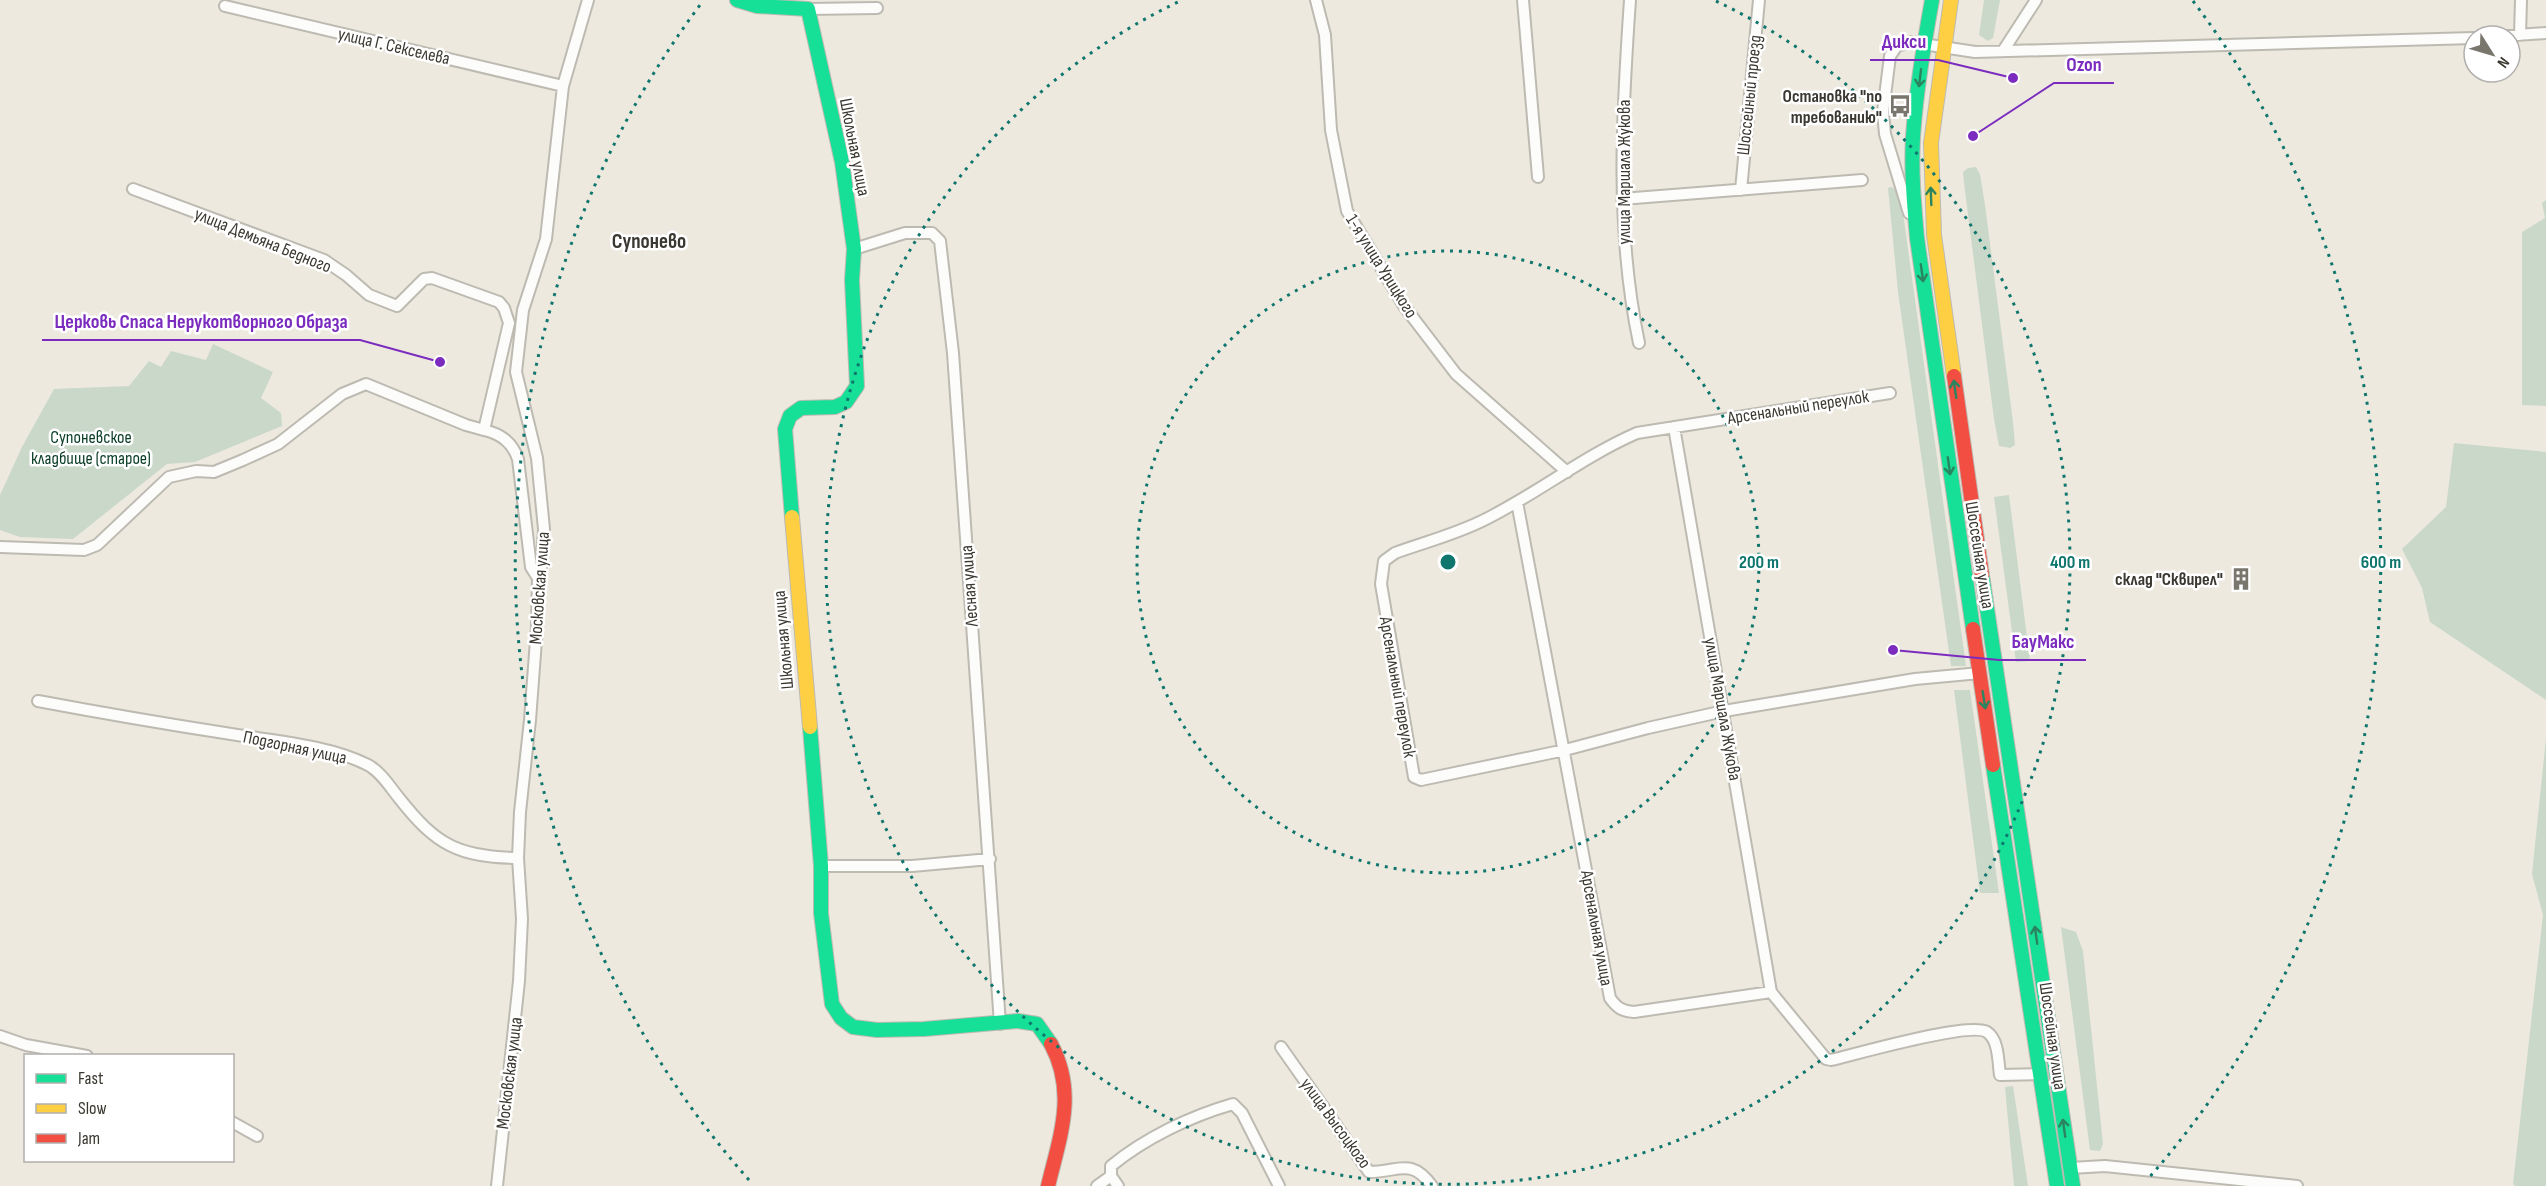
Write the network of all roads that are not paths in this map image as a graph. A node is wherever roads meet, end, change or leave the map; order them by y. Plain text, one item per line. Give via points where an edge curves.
1 (588, 0) edge
2 (737, 0) edge
3 (1316, 0) edge
4 (1522, 0) edge
5 (1630, 0) edge
6 (1759, 0) edge
7 (1932, 0) edge
8 (1951, 0) edge
9 (2037, 0) edge
10 (2521, 0) edge
11 (225, 6) dead end
12 (878, 8) dead end
13 (808, 9) junction
14 (2520, 24) edge
15 (2546, 33) edge
16 (2522, 34) edge
17 (2462, 38) edge
18 (1924, 45) junction
19 (1943, 49) junction
20 (2003, 51) junction
21 (563, 86) junction
22 (1538, 177) dead end
23 (1862, 180) dead end
24 (133, 189) dead end
25 (1741, 190) junction
26 (1622, 199) junction
27 (1917, 238) junction
28 (854, 249) junction
29 (1639, 343) dead end
30 (1890, 393) dead end
31 (1674, 427) junction
32 (484, 430) junction
33 (1567, 472) junction
34 (1518, 502) junction
35 (0, 548) edge
36 (538, 578) junction
37 (1980, 673) junction
38 (38, 701) dead end
39 (1724, 711) junction
40 (1565, 750) junction
41 (518, 858) junction
42 (990, 859) junction
43 (821, 866) junction
44 (1771, 992) junction
45 (1000, 1023) junction
46 (0, 1036) edge
47 (1281, 1047) dead end
48 (77, 1054) edge
49 (2040, 1074) junction
50 (234, 1123) edge
51 (257, 1136) dead end
52 (2070, 1168) junction
53 (1111, 1176) junction
54 (497, 1186) edge
55 (1048, 1186) edge
56 (1097, 1186) edge
57 (1118, 1186) edge
58 (1279, 1186) edge
59 (1432, 1186) edge
60 (2057, 1186) edge
61 (2073, 1186) edge
62 (2297, 1186) edge

1 - 21 street, Московская улица
2 - 13 main road via 757,6
3 - 33 street, 1-я улица Урицкого via 1325,35 1331,130 1347,211 1404,306 1456,374
4 - 22 street
5 - 26 street, улица Маршала Жукова
6 - 25 street, Шоссейный проезд
7 - 18 main road, Шоссейная улица
8 - 19 main road, Шоссейная улица
9 - 20 street
10 - 14 street
11 - 21 street, улица Г. Секселева
12 - 13 street
13 - 28 main road, Школьная улица via 842,162
15 - 16 street
17 - 20 street
18 - 19 street
18 -> 27 main road, Шоссейная улица via 1913,138
18 - 27 street via 1902,43 1893,50 1887,65 1883,112 1885,134
19 - 20 street
52 -> 19 main road, Шоссейная улица via 1934,235 1931,143
21 - 36 street, Московская улица via 546,239 523,310 516,372 537,458 544,529
23 - 25 street
24 - 32 street, улица Демьяна Бедного via 324,260 369,295 397,306 424,279 432,278 499,302 507,315 508,331
25 - 26 street
26 - 29 street, улица Маршала Жукова via 1626,272
27 -> 37 main road, Шоссейная улица
28 - 42 street, Лесная улица via 905,233 932,233 940,241 953,353
28 - 43 main road, Школьная улица via 857,386 846,402 835,407 801,408 790,416 785,429
30 - 31 street, Арсенальный переулок
31 - 33 street, Арсенальный переулок via 1637,433 1611,444
31 - 39 street, улица Маршала Жукова
32 - 35 street via 366,384 342,394 278,444 214,472 169,477 97,545 84,550
32 - 36 street via 506,439 515,449 531,567
33 - 34 street, Арсенальный переулок
34 - 40 street, Арсенальная улица
34 - 40 street, Арсенальный переулок via 1384,561 1381,584 1414,777 1421,780
36 - 41 street, Московская улица
37 - 39 street, Арсенальный переулок via 1915,679
37 -> 49 main road, Шоссейная улица
38 - 41 street, Подгорная улица via 297,744 354,759 371,766 436,838 478,856
39 - 40 street, Арсенальный переулок
39 - 44 street, улица Маршала Жукова
40 - 44 street, Арсенальная улица via 1610,998 1616,1007 1634,1012
41 - 54 street, Московская улица via 522,919 519,981
42 - 43 street via 912,867
42 - 45 street, Лесная улица
43 - 45 main road, Школьная улица via 821,913 832,1004 841,1018 854,1026 877,1030
44 - 49 street via 1826,1059 1974,1028 1992,1037 2000,1075
45 - 55 main road, Школьная улица via 1037,1024 1051,1041 1064,1070 1067,1096
46 - 48 street
47 - 59 street, улица Высоцкого via 1369,1172 1405,1166 1418,1170
49 - 60 main road, Шоссейная улица
50 - 51 street
52 - 61 main road, Шоссейная улица
52 - 62 street via 2105,1166
53 - 56 street
53 - 57 street
53 - 58 street via 1111,1166 1128,1152 1233,1104 1242,1113

